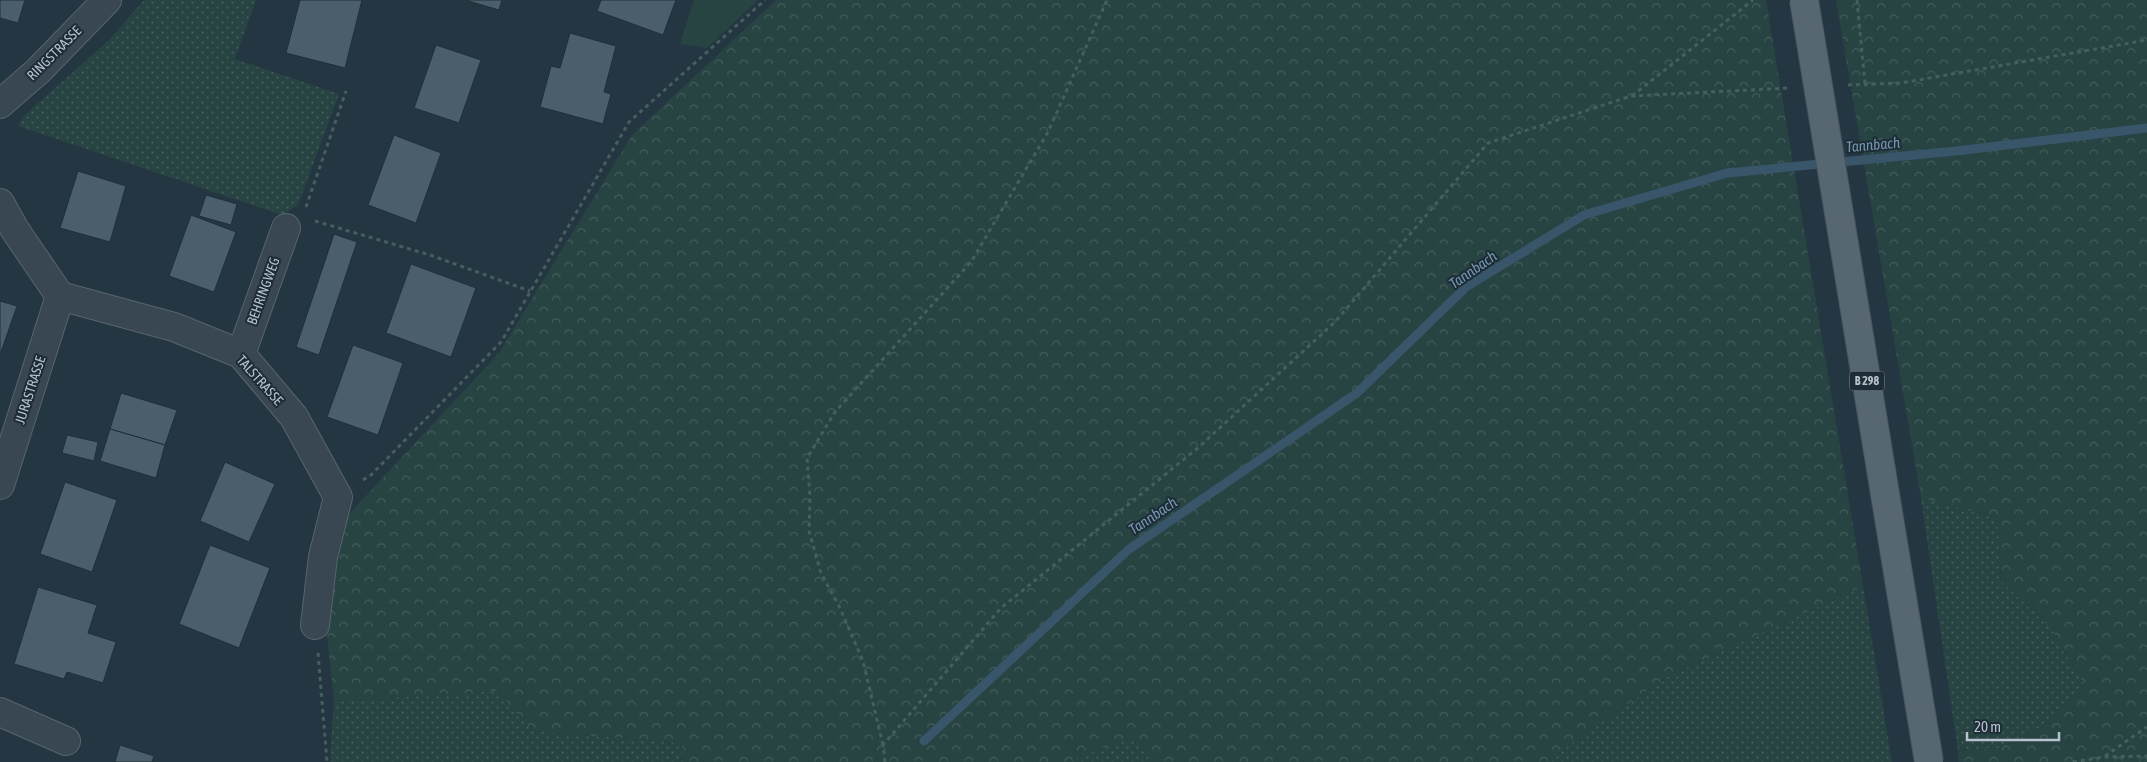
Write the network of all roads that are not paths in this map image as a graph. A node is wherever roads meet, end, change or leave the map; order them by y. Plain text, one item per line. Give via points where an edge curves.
1 (107, 0) edge
2 (1804, 0) edge
3 (0, 104) edge
4 (0, 203) edge
5 (294, 223) road end
6 (60, 296) junction
7 (241, 354) junction
8 (0, 485) edge
9 (315, 625) road end
10 (0, 712) edge
11 (66, 741) dead end
12 (1929, 762) edge

1 - 3 street, RINGSTRASSE via 38,71
2 - 12 main road, B 298, bridge
4 - 6 street
5 - 7 street, BEHRINGWEG
6 - 7 street, TALSTRASSE via 174,327
6 - 8 street, JURASTRASSE
7 - 9 street, TALSTRASSE via 294,418 338,497 324,557
10 - 11 street

